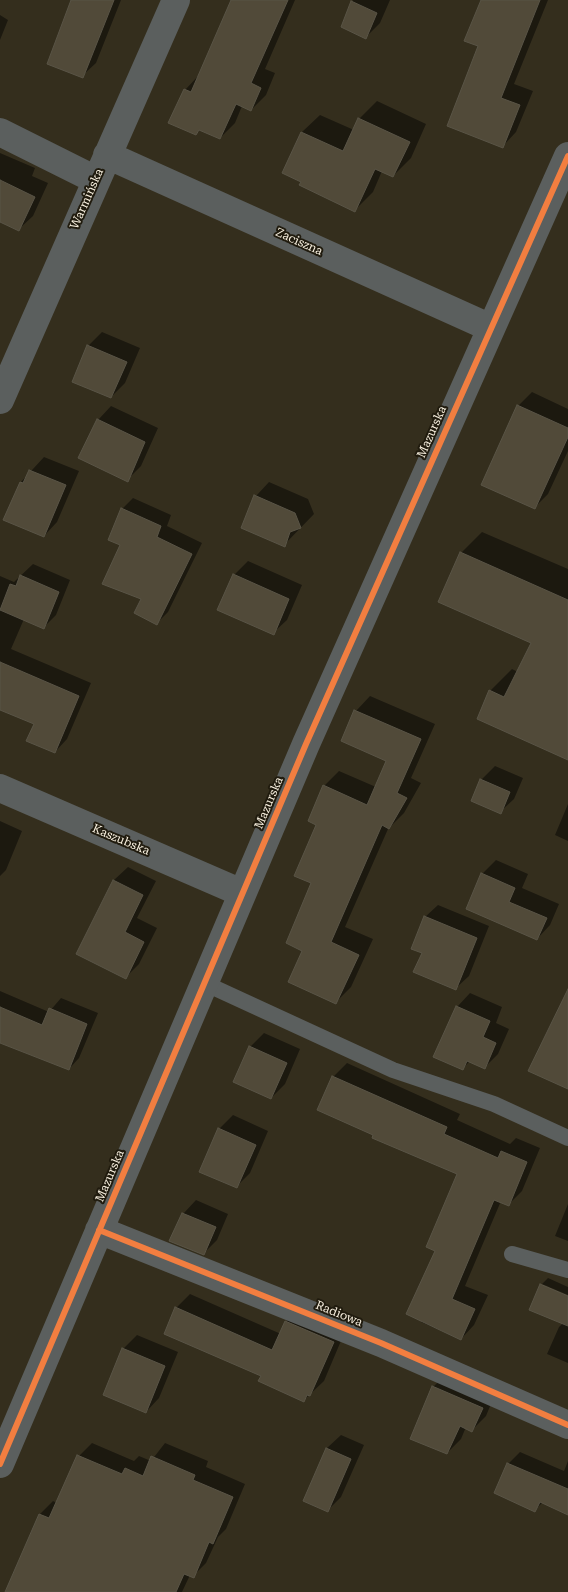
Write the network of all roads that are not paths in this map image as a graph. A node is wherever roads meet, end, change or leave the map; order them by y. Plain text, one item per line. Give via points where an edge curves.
1 (176, 0) edge
2 (0, 132) edge
3 (106, 155) junction
4 (568, 156) edge
5 (96, 180) junction
6 (491, 328) junction
7 (0, 400) edge
8 (0, 788) edge
9 (242, 893) junction
10 (204, 983) junction
11 (568, 1138) edge
12 (99, 1230) junction
13 (512, 1254) dead end
14 (568, 1270) edge
15 (568, 1426) edge
16 (0, 1464) edge

1 - 3 street, Warmińska
2 - 5 street
3 - 5 street, Warmińska
3 - 6 street, Zaciszna
4 - 6 street, Mazurska
5 - 7 street, Warmińska
6 - 9 street, Mazurska
8 - 9 street, Kaszubska
9 - 10 street, Mazurska
10 - 11 lane via 393,1070 494,1104
10 - 12 street, Mazurska
12 - 15 street, Radiowa via 381,1343
12 - 16 street, Mazurska
13 - 14 lane

